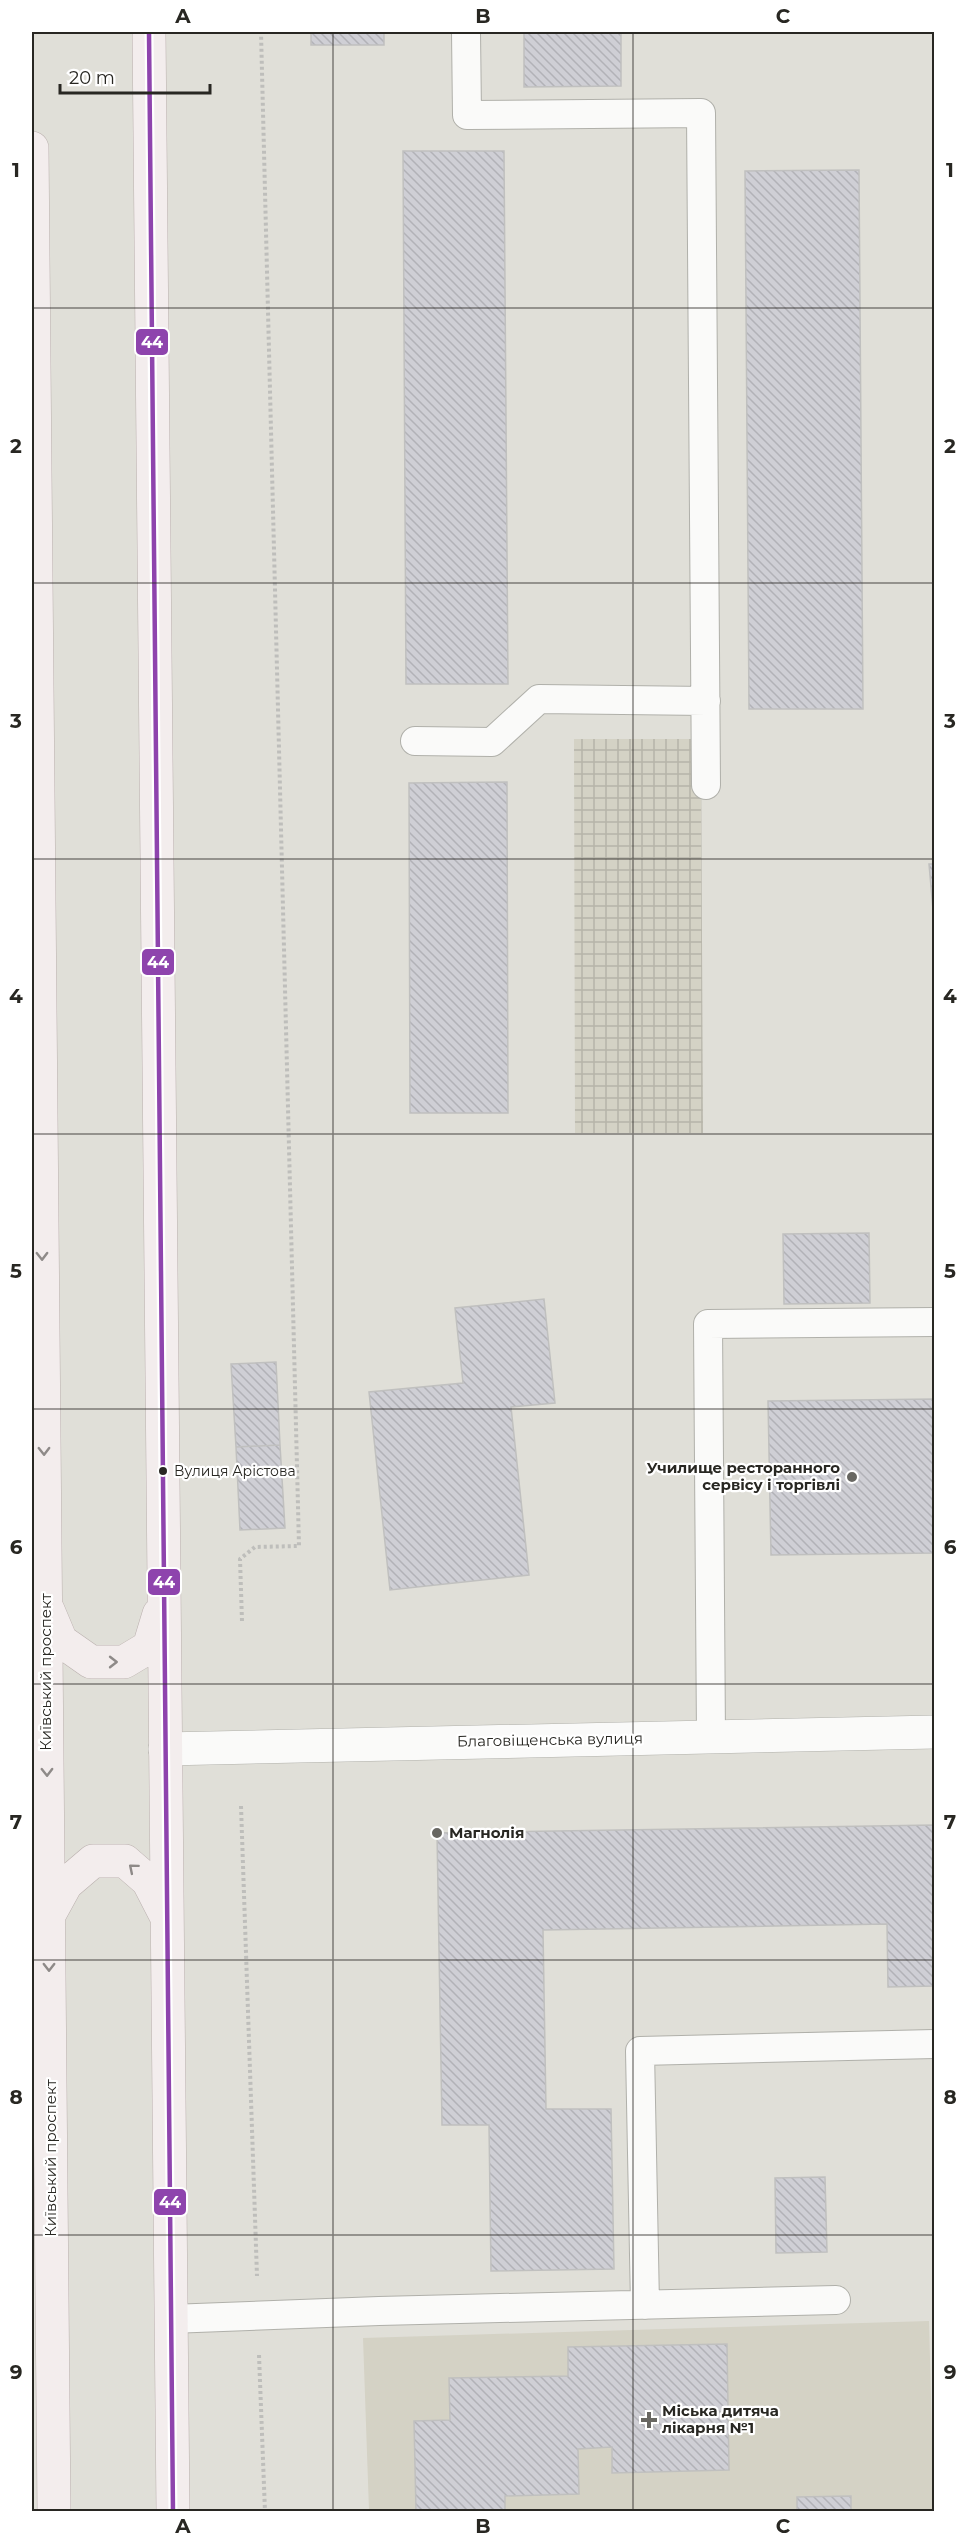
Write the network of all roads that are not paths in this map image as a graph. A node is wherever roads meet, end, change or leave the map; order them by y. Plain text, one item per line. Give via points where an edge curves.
1 (149, 32) edge
2 (466, 32) edge
3 (32, 148) edge
4 (706, 702) junction
5 (415, 741) dead end
6 (706, 785) dead end
7 (934, 1322) edge
8 (163, 1600) junction
9 (46, 1602) junction
10 (39, 1693) edge
11 (934, 1732) edge
12 (711, 1737) junction
13 (165, 1749) junction
14 (49, 1915) junction
15 (166, 1915) junction
16 (934, 2044) edge
17 (836, 2300) dead end
18 (645, 2305) junction
19 (170, 2319) junction
20 (54, 2511) edge
21 (173, 2511) edge

1 - 8 main road
2 - 4 lane via 467,115 701,113
3 -> 9 main road, Київський проспект
4 - 5 lane via 538,699 492,742
4 - 6 lane
7 - 12 lane via 708,1324
9 -> 8 main road via 61,1641 91,1662 124,1662 149,1647
8 - 13 main road
9 - 10 main road, Київський проспект
10 -> 14 main road, Київський проспект
11 - 12 street, Благовіщенська вулиця
12 - 13 street, Благовіщенська вулиця
13 - 15 main road
15 -> 14 main road via 148,1881 125,1861 93,1861 66,1884
14 -> 20 main road, Київський проспект
15 - 19 main road
16 - 18 lane via 640,2050
17 - 18 lane
18 - 19 lane
19 - 21 main road

